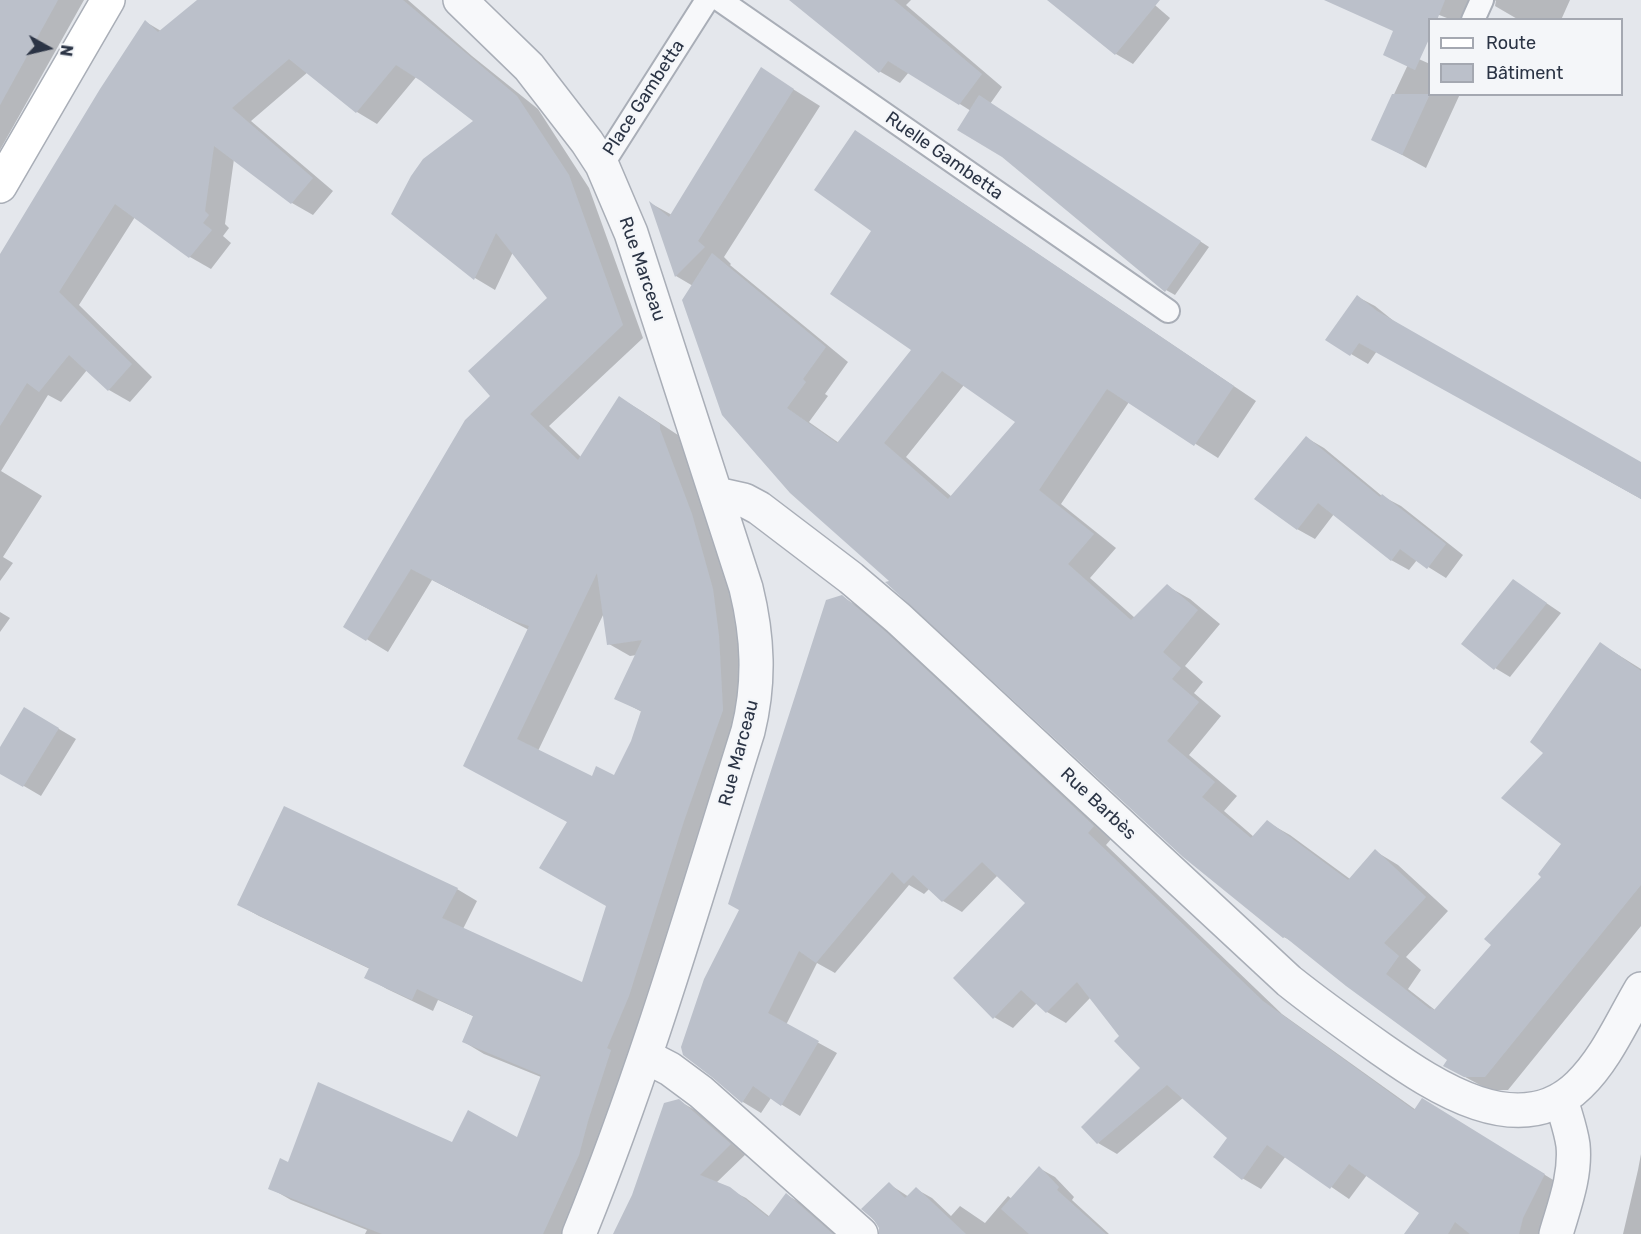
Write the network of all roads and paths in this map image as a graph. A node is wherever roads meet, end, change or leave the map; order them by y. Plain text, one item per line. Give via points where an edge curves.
1 (108, 0) edge
2 (460, 0) edge
3 (707, 0) edge
4 (720, 0) edge
5 (1482, 0) edge
6 (1474, 18) edge
7 (602, 165) junction
8 (0, 186) edge
9 (1168, 311) dead end
10 (717, 494) junction
11 (1641, 989) edge
12 (645, 1056) junction
13 (1561, 1099) junction
14 (579, 1234) edge
15 (861, 1234) edge
16 (1556, 1234) edge

1 - 8 street
2 - 7 street, Place Gambetta via 529,67
3 - 7 lane, Place Gambetta
4 - 9 lane, Ruelle Gambetta
5 - 6 lane
7 - 10 street, Rue Marceau via 631,233
10 - 12 street, Rue Marceau via 751,608 757,647 756,691 748,731
10 - 13 street, Rue Barbès via 759,508 875,597 1289,981 1344,1023 1419,1075 1466,1100 1508,1109 1544,1106
11 - 13 street via 1592,1070
12 - 14 street, Rue Marceau
12 - 15 street via 701,1092
13 - 16 street via 1573,1145 1573,1163

